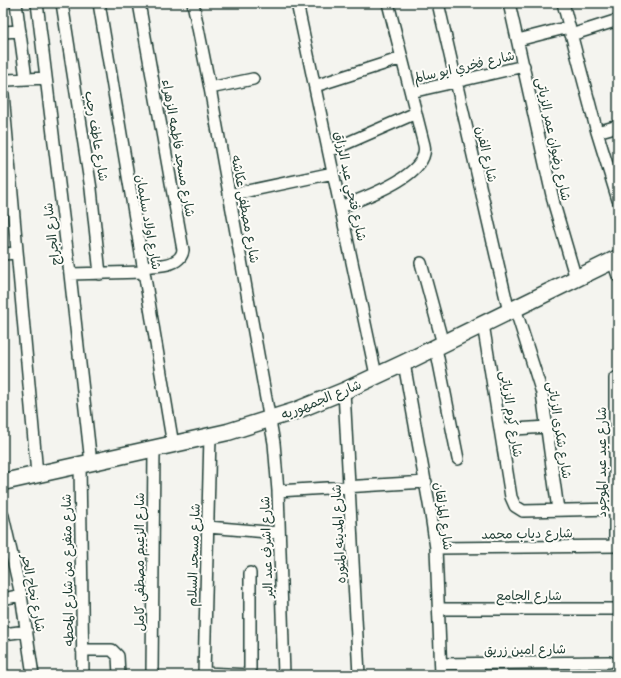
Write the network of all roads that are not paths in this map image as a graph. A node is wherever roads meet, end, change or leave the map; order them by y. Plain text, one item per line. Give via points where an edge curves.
1 (16, 3) edge
2 (37, 3) edge
3 (62, 3) edge
4 (98, 3) edge
5 (139, 3) edge
6 (193, 3) edge
7 (297, 3) edge
8 (388, 3) edge
9 (438, 3) edge
10 (509, 3) edge
11 (563, 3) edge
12 (618, 20) edge
13 (20, 31) junction
14 (570, 31) junction
15 (3, 32) edge
16 (518, 40) junction
17 (402, 58) junction
18 (524, 66) junction
19 (46, 78) junction
20 (26, 79) junction
21 (253, 79) dead end
22 (456, 82) junction
23 (3, 84) edge
24 (315, 86) junction
25 (210, 88) junction
26 (411, 92) junction
27 (3, 96) edge
28 (416, 113) junction
29 (618, 126) edge
30 (597, 132) junction
31 (329, 152) junction
32 (333, 173) junction
33 (229, 195) junction
34 (618, 200) edge
35 (8, 204) edge
36 (341, 207) junction
37 (17, 253) junction
38 (3, 254) edge
39 (616, 259) edge
40 (421, 263) dead end
41 (143, 270) junction
42 (70, 274) junction
43 (100, 274) junction
44 (618, 276) edge
45 (576, 279) junction
46 (512, 310) junction
47 (483, 324) junction
48 (440, 346) junction
49 (404, 363) junction
50 (376, 376) junction
51 (615, 378) dead end
52 (344, 391) junction
53 (617, 400) edge
54 (270, 419) junction
55 (547, 427) junction
56 (500, 430) junction
57 (210, 436) junction
58 (172, 445) junction
59 (154, 449) junction
60 (617, 451) edge
61 (458, 459) dead end
62 (86, 464) junction
63 (37, 474) junction
64 (3, 482) edge
65 (426, 482) junction
66 (350, 487) junction
67 (278, 491) junction
68 (615, 509) junction
69 (558, 510) junction
70 (3, 516) edge
71 (208, 527) junction
72 (279, 533) junction
73 (617, 546) edge
74 (436, 548) junction
75 (250, 573) dead end
76 (21, 595) junction
77 (3, 599) edge
78 (439, 609) junction
79 (618, 609) edge
80 (27, 631) junction
81 (3, 634) edge
82 (82, 650) junction
83 (609, 662) dead end
84 (441, 669) edge
85 (204, 674) edge
86 (33, 675) edge
87 (83, 675) edge
88 (119, 675) edge
89 (152, 675) edge
90 (250, 675) edge
91 (284, 675) edge
92 (359, 675) edge

1 - 13 street
2 - 19 street, شارع الجراج
3 - 43 street, شارع عاطف رجب via 90,182
4 - 41 street, شارع اولاد سليمان
5 - 41 street, شارع مسجد فاطمه الزهراء via 183,250 180,258 174,262
6 - 25 street, شارع مصطفى عكاشه
7 - 24 street, شارع فتحي عبد الرزاق
8 - 17 street
9 - 22 street, شارع الفرن
10 - 16 street, شارع رضوان عمر الزياتى
11 - 14 street
12 - 14 street
13 - 15 street
13 - 20 street
14 - 16 street
14 - 30 street
16 - 18 street, شارع رضوان عمر الزياتى
17 - 24 street
17 - 26 street
18 - 22 street, شارع فخري ابو سالم
18 - 45 street, شارع رضوان عمر الزياتى via 554,204
19 - 20 street
19 - 42 street, شارع الجراج
20 - 23 street via 8,80
21 - 25 street
22 - 26 street, شارع فخري ابو سالم
22 - 46 street, شارع الفرن
24 - 31 street, شارع فتحي عبد الرزاق
25 - 33 street, شارع مصطفى عكاشه
26 - 28 street
27 - 35 street
28 - 31 street
28 - 36 street via 426,151 422,162 384,189
29 - 30 street
30 - 34 street
31 - 32 street, شارع فتحي عبد الرزاق
32 - 33 street
32 - 36 street, شارع فتحي عبد الرزاق
33 - 54 street, شارع مصطفى عكاشه
35 - 37 street
36 - 50 street, شارع فتحي عبد الرزاق
37 - 38 street
37 - 63 street
39 - 44 street
39 - 45 main road, شارع الجمهوريه
40 - 48 street
41 - 43 street, شارع مسجد فاطمه الزهراء
41 - 58 street, شارع اولاد سليمان
42 - 43 street, شارع مسجد فاطمه الزهراء
42 - 62 street, شارع الجراج
45 - 46 main road, شارع الجمهوريه
46 - 47 main road, شارع الجمهوريه
46 - 55 street, شارع شكرى الزياتى via 539,382
47 - 48 main road, شارع الجمهوريه
47 - 56 street, شارع كرم الزياتى
48 - 49 main road, شارع الجمهوريه
48 - 61 street
49 - 50 main road, شارع الجمهوريه
49 - 65 street, شارع المزلقان
50 - 52 main road, شارع الجمهوريه
51 - 53 street, شارع عيد عبد الموجود
52 - 54 main road, شارع الجمهوريه
52 - 66 street, شارع المدينه المنوره
53 - 60 street, شارع عيد عبد الموجود
54 - 57 main road, شارع الجمهوريه
54 - 67 street, شارع اشرف عبد البر
55 - 56 street
55 - 69 street, شارع شكرى الزياتى
56 - 69 street, شارع كرم الزياتى via 514,506 523,511
57 - 58 main road, شارع الجمهوريه
57 - 71 street, شارع مسجد السلام
58 - 59 main road, شارع الجمهوريه
59 - 62 main road, شارع الجمهوريه
59 - 89 street, شارع الزعيم مصطفى كامل
60 - 68 street, شارع عيد عبد الموجود
62 - 63 main road, شارع الجمهوريه
62 - 82 street, شارع متفرع من شارع المحطه
63 - 64 main road, شارع الجمهوريه
65 - 66 street
65 - 74 street, شارع المزلقان
66 - 67 street
66 - 92 street, شارع المدينه المنوره
67 - 72 street, شارع اشرف عبد البر
68 - 69 street
68 - 73 street, شارع عيد عبد الموجود
70 - 76 street, شارع نجاح الحر
71 - 72 street
71 - 85 street, شارع مسجد السلام
72 - 91 street, شارع اشرف عبد البر
73 - 74 street, شارع دياب محمد
74 - 78 street, شارع المزلقان
75 - 90 street
76 - 77 street
76 - 80 street, شارع نجاح الحر
78 - 79 street, شارع الجامع
78 - 84 street, شارع المزلقان
80 - 81 street
80 - 86 street, شارع نجاح الحر
82 - 87 street, شارع متفرع من شارع المحطه
82 - 88 street via 112,650 118,656
83 - 84 street, شارع امين زريق
85 - 90 street

